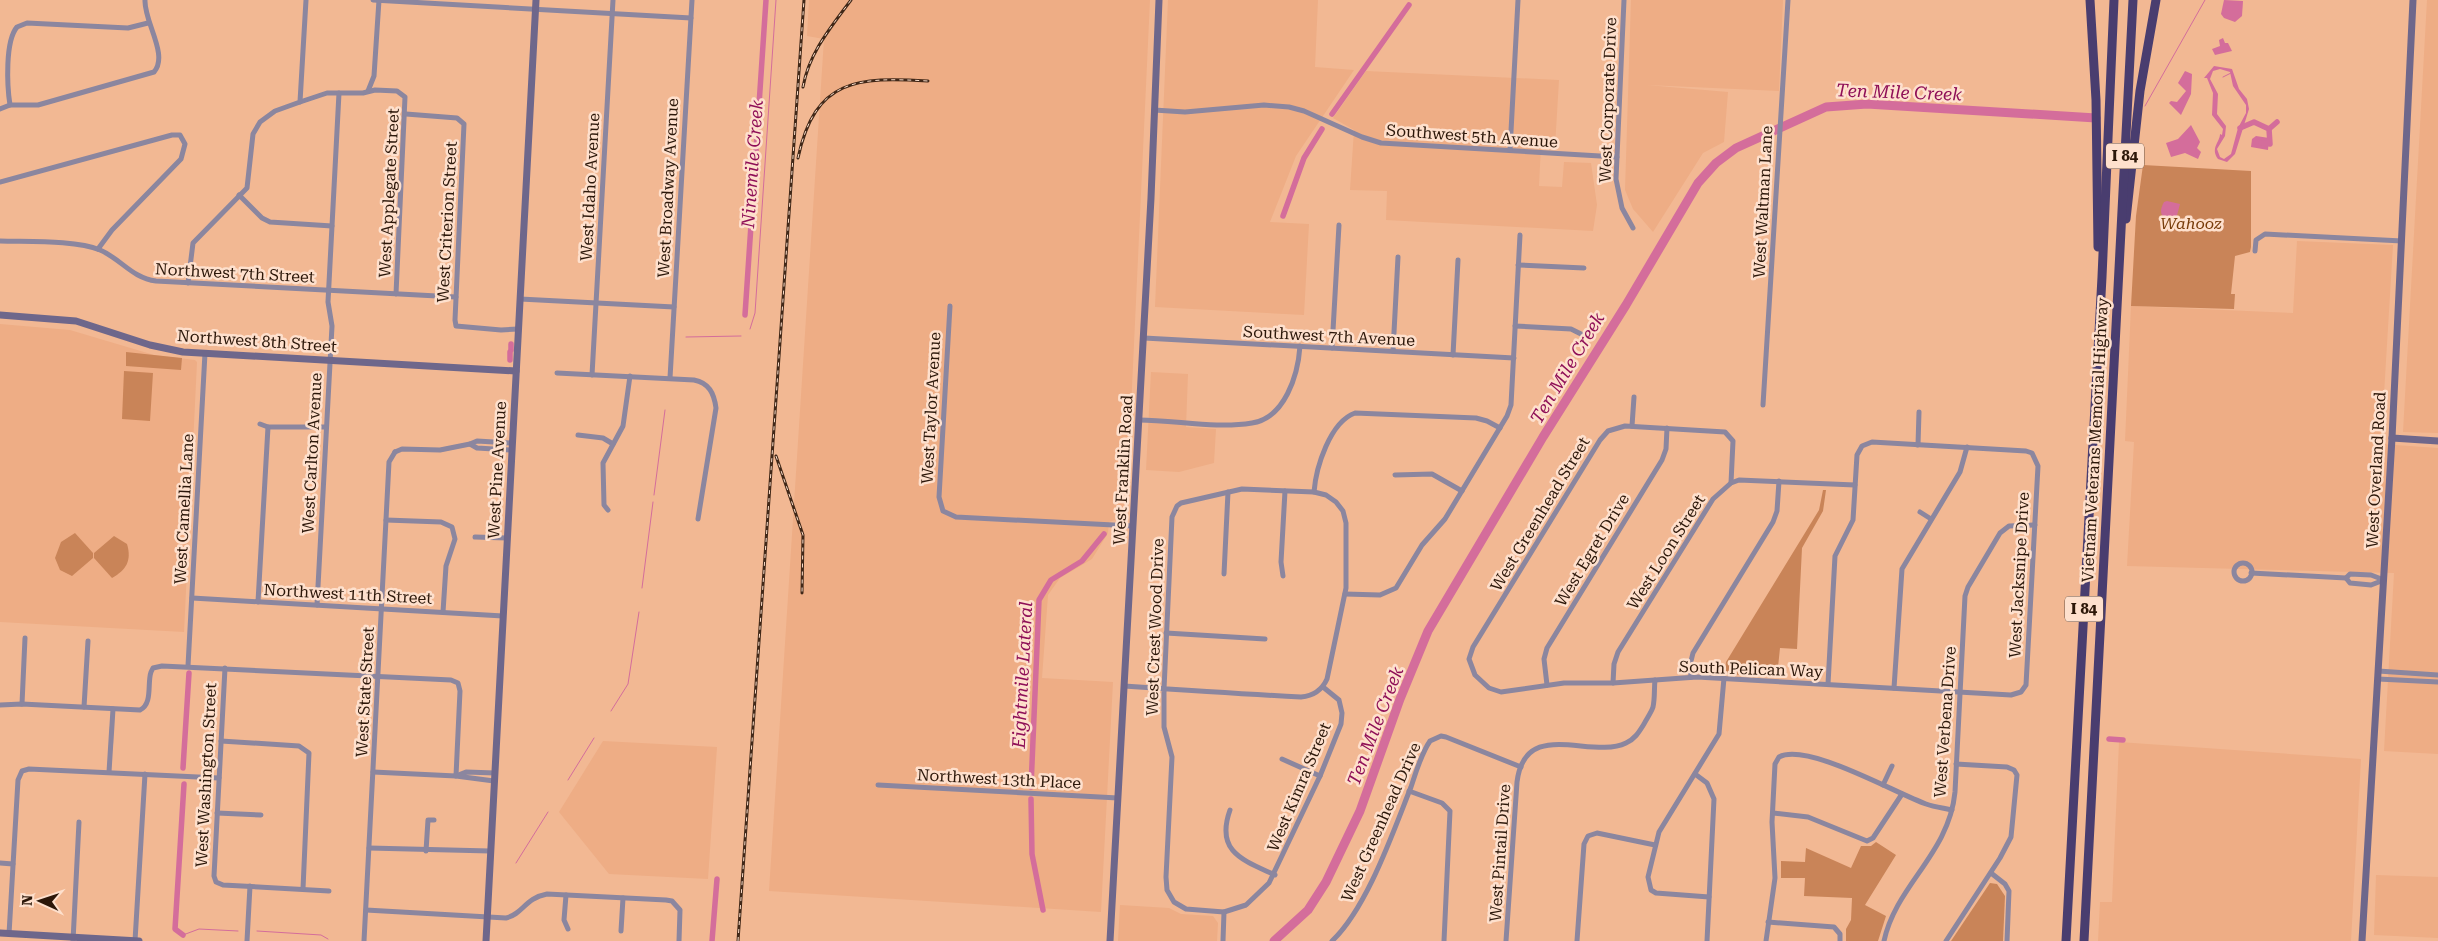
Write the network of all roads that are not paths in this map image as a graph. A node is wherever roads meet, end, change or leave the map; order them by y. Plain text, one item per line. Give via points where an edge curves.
1 (145, 0) edge
2 (306, 0) edge
3 (373, 0) edge
4 (379, 0) edge
5 (536, 0) edge
6 (613, 0) edge
7 (692, 0) edge
8 (1159, 0) edge
9 (1518, 0) edge
10 (1624, 0) edge
11 (1788, 0) edge
12 (2090, 0) edge
13 (2114, 0) edge
14 (2133, 0) edge
15 (2156, 0) edge
16 (2413, 0) edge
17 (536, 10) junction
18 (612, 14) junction
19 (691, 18) junction
20 (148, 23) junction
21 (368, 91) junction
22 (339, 92) junction
23 (300, 102) junction
24 (10, 105) junction
25 (0, 109) edge
26 (1154, 110) junction
27 (406, 114) junction
28 (1510, 150) junction
29 (1617, 157) junction
30 (0, 182) edge
31 (239, 195) junction
32 (1339, 224) dead end
33 (332, 226) junction
34 (1634, 228) dead end
35 (1520, 235) dead end
36 (0, 241) edge
37 (2402, 241) junction
38 (98, 249) junction
39 (2255, 251) dead end
40 (1398, 257) dead end
41 (1458, 260) dead end
42 (1518, 265) junction
43 (1584, 268) dead end
44 (2102, 277) junction
45 (188, 283) junction
46 (329, 291) junction
47 (396, 294) junction
48 (456, 298) junction
49 (520, 299) junction
50 (596, 302) junction
51 (950, 306) dead end
52 (674, 307) junction
53 (2117, 312) junction
54 (0, 315) edge
55 (1515, 326) junction
56 (518, 329) junction
57 (1581, 334) dead end
58 (1144, 338) junction
59 (1300, 346) junction
60 (1332, 348) junction
61 (1393, 352) junction
62 (205, 354) junction
63 (1453, 355) junction
64 (1514, 358) junction
65 (330, 360) junction
66 (516, 371) junction
67 (557, 373) dead end
68 (592, 375) junction
69 (630, 376) junction
70 (670, 378) junction
71 (1634, 396) dead end
72 (1763, 405) dead end
73 (1919, 412) dead end
74 (1139, 420) junction
75 (260, 424) dead end
76 (1632, 426) junction
77 (268, 427) junction
78 (326, 427) junction
79 (1500, 428) junction
80 (1667, 428) junction
81 (578, 435) dead end
82 (2392, 438) junction
83 (2438, 441) edge
84 (613, 444) junction
85 (1918, 445) junction
86 (392, 446) dead end
87 (512, 447) junction
88 (1967, 447) junction
89 (394, 452) junction
90 (1394, 475) dead end
91 (1779, 481) junction
92 (1731, 483) junction
93 (1855, 485) junction
94 (1285, 491) junction
95 (1462, 491) junction
96 (1228, 492) junction
97 (1314, 492) junction
98 (608, 510) dead end
99 (1920, 512) dead end
100 (698, 519) dead end
101 (1931, 519) junction
102 (386, 520) junction
103 (2035, 525) junction
104 (1133, 526) junction
105 (474, 537) dead end
106 (507, 538) junction
107 (2251, 573) dead end
108 (1224, 574) dead end
109 (1283, 576) dead end
110 (2346, 578) junction
111 (2384, 580) junction
112 (1345, 594) junction
113 (192, 598) junction
114 (258, 602) junction
115 (317, 605) junction
116 (382, 608) junction
117 (443, 612) junction
118 (503, 616) junction
119 (1166, 633) junction
120 (25, 638) dead end
121 (1265, 639) dead end
122 (88, 641) dead end
123 (1469, 658) joint
124 (188, 666) junction
125 (225, 668) junction
126 (378, 675) junction
127 (2378, 675) junction
128 (2438, 675) edge
129 (1691, 677) junction
130 (1724, 678) junction
131 (1655, 680) junction
132 (2438, 682) edge
133 (1613, 683) junction
134 (1828, 684) junction
135 (1124, 686) junction
136 (1547, 686) junction
137 (1323, 687) junction
138 (1164, 688) junction
139 (1894, 688) junction
140 (1960, 692) junction
141 (2020, 692) joint
142 (22, 704) junction
143 (0, 705) edge
144 (84, 707) junction
145 (113, 709) junction
146 (221, 741) junction
147 (1282, 759) dead end
148 (1956, 764) junction
149 (1892, 766) dead end
150 (1521, 767) junction
151 (110, 772) junction
152 (373, 772) junction
153 (145, 774) junction
154 (1695, 774) junction
155 (456, 776) junction
156 (1320, 776) junction
157 (495, 777) junction
158 (219, 778) junction
159 (878, 785) dead end
160 (1883, 785) junction
161 (1409, 791) junction
162 (1902, 794) junction
163 (1118, 798) junction
164 (1230, 810) dead end
165 (1952, 810) junction
166 (217, 813) junction
167 (1773, 813) junction
168 (261, 815) dead end
169 (434, 820) dead end
170 (79, 822) dead end
171 (1655, 845) junction
172 (369, 848) junction
173 (426, 850) junction
174 (490, 851) junction
175 (0, 863) edge
176 (13, 864) junction
177 (1991, 872) junction
178 (1275, 875) junction
179 (250, 886) junction
180 (303, 889) junction
181 (329, 891) dead end
182 (566, 895) junction
183 (1709, 897) junction
184 (623, 898) junction
185 (366, 910) junction
186 (1224, 912) junction
187 (487, 917) junction
188 (1768, 922) junction
189 (568, 929) dead end
190 (621, 931) dead end
191 (0, 933) edge
192 (9, 934) junction
193 (73, 939) edge
194 (137, 941) edge
195 (247, 941) edge
196 (364, 941) edge
197 (486, 941) edge
198 (679, 941) edge
199 (1110, 941) edge
200 (1223, 941) edge
201 (1333, 941) edge
202 (1444, 941) edge
203 (1506, 941) edge
204 (1577, 941) edge
205 (1707, 941) edge
206 (1766, 941) edge
207 (1840, 941) edge
208 (1884, 941) edge
209 (1946, 941) edge
210 (2007, 941) edge
211 (2066, 941) edge
212 (2084, 941) edge
213 (2362, 941) edge

1 - 20 street
2 - 23 street
3 - 4 street
4 - 17 street
4 - 21 street via 374,76
5 - 17 street, West Pine Avenue
6 - 18 street, West Idaho Avenue
7 - 19 street, West Broadway Avenue
8 - 26 street, West Franklin Road
9 - 28 street
10 - 29 street, West Corporate Drive
11 - 72 street, West Waltman Lane
12 - 44 highway via 2096,92 2098,252
13 - 44 highway, Vietnam Veterans Memorial Highway / I 84
14 - 53 highway, Vietnam Veterans Memorial Highway / I 84
15 - 53 highway via 2140,91
16 - 37 street, West Overland Road
17 - 18 street
17 - 49 street, West Pine Avenue
18 - 19 street
18 - 50 street, West Idaho Avenue
19 - 52 street, West Broadway Avenue
20 - 24 street via 160,54 158,68 148,74 38,105
20 - 24 street via 128,28 27,23 17,26 11,38
21 - 22 street
21 - 27 street, West Applegate Street via 403,94
22 - 23 street
22 - 33 street, West Carlton Avenue
23 - 31 street via 275,111 260,122 253,134 247,188
24 - 25 street
26 - 28 street, Southwest 5th Avenue via 1185,112 1281,106 1304,111 1381,143
26 - 58 street, West Franklin Road
27 - 47 street, West Applegate Street
27 - 48 street, West Criterion Street via 457,118 462,120 465,128
28 - 29 street, Southwest 5th Avenue
29 - 34 street, West Corporate Drive via 1619,198
30 - 38 street via 180,135 185,152 181,159 112,230
31 - 33 street via 270,222
31 - 45 street via 193,243
32 - 60 street
33 - 46 street, West Carlton Avenue
35 - 42 street
36 - 38 street, Northwest 7th Street
37 - 39 street via 2265,234 2256,240
37 - 82 street, West Overland Road
38 - 45 street, Northwest 7th Street via 136,276
40 - 61 street
41 - 63 street
42 - 43 street
42 - 55 street
44 - 211 highway, Vietnam Veterans Memorial Highway / I 84
45 - 46 street, Northwest 7th Street
46 - 47 street, Northwest 7th Street
46 - 65 street, West Carlton Avenue
47 - 48 street, Northwest 7th Street
48 - 56 street, West Criterion Street via 456,326
49 - 50 street
49 - 56 street, West Pine Avenue
50 - 52 street
50 - 68 street, West Idaho Avenue
51 - 104 street, West Taylor Avenue via 939,497 943,511 956,517
52 - 70 street, West Broadway Avenue
53 - 212 highway, Vietnam Veterans Memorial Highway / I 84
54 - 62 street, Northwest 8th Street via 76,321 150,345
55 - 57 street via 1571,329
55 - 64 street
56 - 66 street, West Pine Avenue
58 - 59 street, Southwest 7th Avenue
58 - 74 street, West Franklin Road
59 - 60 street, Southwest 7th Avenue
59 - 74 street via 1299,365 1291,385 1279,406 1263,419 1253,423 1216,424
60 - 61 street, Southwest 7th Avenue
61 - 63 street, Southwest 7th Avenue
62 - 65 street, Northwest 8th Street
62 - 113 street, West Camellia Lane
63 - 64 street, Southwest 7th Avenue
64 - 79 street via 1511,405
65 - 66 street, Northwest 8th Street
65 - 78 street, West Carlton Avenue
66 - 87 street, West Pine Avenue
67 - 68 street
68 - 69 street
69 - 70 street
69 - 84 street via 623,426
70 - 100 street via 694,380 708,386 715,399
71 - 76 street
73 - 85 street
74 - 104 street, West Franklin Road
75 - 77 street
76 - 80 street, West Greenhead Street
76 - 123 street, West Greenhead Street via 1613,428 1600,440
77 - 78 street
77 - 114 street
78 - 115 street, West Carlton Avenue
79 - 95 street
79 - 97 street via 1476,418 1355,413 1340,422 1328,445 1317,468
80 - 92 street, West Greenhead Street via 1719,431 1730,435 1733,441
80 - 136 street, West Egret Drive via 1662,460 1547,648 1544,660
81 - 84 street via 603,438
82 - 83 street
82 - 111 street, West Overland Road
84 - 98 street via 603,463 604,505
85 - 88 street
85 - 93 street via 1872,442 1862,446 1857,455
86 - 89 street
87 - 89 street via 477,448 470,444 440,450 402,449
87 - 106 street, West Pine Avenue
88 - 101 street via 1960,472
88 - 103 street, West Jacksnipe Drive via 2026,451 2036,458
89 - 102 street, West State Street via 389,462
90 - 95 street via 1432,474
91 - 92 street via 1739,480
91 - 93 street
91 - 129 street via 1776,516 1698,644 1691,659
92 - 133 street, West Loon Street via 1710,504 1618,652
93 - 134 street via 1853,520 1835,556
94 - 96 street, West Crest Wood Drive via 1250,489
94 - 97 street, West Crest Wood Drive
94 - 109 street
95 - 112 street via 1445,519 1418,550 1396,588 1380,596
96 - 108 street
96 - 119 street, West Crest Wood Drive via 1181,503 1172,517
97 - 112 street via 1331,498 1345,517
99 - 101 street
101 - 139 street via 1900,578
102 - 116 street, West State Street
102 - 117 street via 441,522 452,527 455,538 446,566
103 - 140 street, West Verbena Drive via 2009,526 2000,533 1968,587
103 - 141 street, West Jacksnipe Drive via 2026,685
104 - 135 street, West Franklin Road
105 - 106 street
106 - 118 street, West Pine Avenue
107 - 110 street
110 - 111 street via 2350,574 2371,575
110 - 111 street via 2350,583 2371,585
111 - 127 street, West Overland Road
112 - 137 street
113 - 114 street, Northwest 11th Street
113 - 124 street, West Camellia Lane
114 - 115 street, Northwest 11th Street
115 - 116 street, Northwest 11th Street
116 - 117 street, Northwest 11th Street
116 - 126 street, West State Street
117 - 118 street, Northwest 11th Street
118 - 157 street, West Pine Avenue
119 - 121 street
119 - 138 street, West Crest Wood Drive
120 - 142 street
122 - 144 street
123 - 136 street, South Pelican Way via 1475,675 1495,691
124 - 125 street
124 - 145 street via 153,668 144,708
125 - 126 street
125 - 146 street, West Washington Street
126 - 152 street, West State Street
126 - 155 street via 458,683
127 - 128 street
127 - 132 street
127 - 213 street, West Overland Road
129 - 130 street, South Pelican Way
129 - 131 street, South Pelican Way
130 - 134 street, South Pelican Way
130 - 154 street via 1719,734
131 - 133 street, South Pelican Way
131 - 150 street via 1652,710 1638,734 1629,742 1612,746 1550,744 1534,751
133 - 136 street, South Pelican Way
134 - 139 street, South Pelican Way
135 - 138 street
135 - 163 street, West Franklin Road
137 - 138 street via 1308,696
137 - 156 street, West Kimra Street via 1335,695 1342,712 1341,724
138 - 186 street, West Crest Wood Drive via 1164,727 1172,757 1168,890 1174,902 1186,909
139 - 140 street, South Pelican Way
140 - 141 street, South Pelican Way via 2011,695
140 - 148 street, West Verbena Drive
142 - 143 street
142 - 144 street
144 - 145 street
145 - 151 street
146 - 158 street, West Washington Street
146 - 180 street via 299,746 307,750 310,758
147 - 156 street
148 - 165 street, West Verbena Drive
148 - 177 street via 2007,767 2017,775 2011,837
149 - 160 street
150 - 161 street, West Greenhead Drive via 1446,737 1435,737 1427,746
150 - 203 street, West Pintail Drive via 1517,782
151 - 153 street
151 - 176 street via 29,768 22,771 18,780
152 - 155 street
152 - 172 street, West State Street
153 - 158 street
153 - 194 street
154 - 171 street via 1659,832
154 - 183 street via 1707,783 1714,798
155 - 157 street
156 - 178 street, West Kimra Street
157 - 174 street, West Pine Avenue
158 - 166 street, West Washington Street
159 - 163 street, Northwest 13th Place
160 - 162 street
160 - 167 street via 1818,758 1786,755 1779,757 1775,764
161 - 201 street, West Greenhead Drive via 1359,906
161 - 202 street via 1442,803 1450,811
162 - 165 street
162 - 167 street via 1873,838 1867,841 1808,817
163 - 199 street, West Franklin Road
164 - 178 street via 1226,839 1231,850 1239,858
165 - 208 street, West Verbena Drive via 1941,840 1894,913
166 - 168 street
166 - 179 street, West Washington Street via 216,882
167 - 188 street via 1776,878
169 - 173 street via 428,820
170 - 193 street
171 - 183 street via 1648,877 1651,890 1662,895
171 - 204 street via 1597,833 1588,836 1584,844
172 - 173 street
172 - 185 street, West State Street
173 - 174 street
174 - 187 street, West Pine Avenue
175 - 176 street
176 - 192 street
177 - 209 street
177 - 210 street via 2009,892
178 - 186 street, West Kimra Street via 1246,905
179 - 180 street
179 - 195 street
180 - 181 street
182 - 184 street
182 - 187 street via 536,896 514,919
182 - 189 street via 564,920
183 - 205 street
184 - 190 street
184 - 198 street via 666,900 676,905 680,916
185 - 187 street
185 - 196 street, West State Street
186 - 200 street
187 - 197 street, West Pine Avenue
188 - 206 street
188 - 207 street via 1830,926 1837,929
191 - 192 street
192 - 193 street
193 - 194 street

